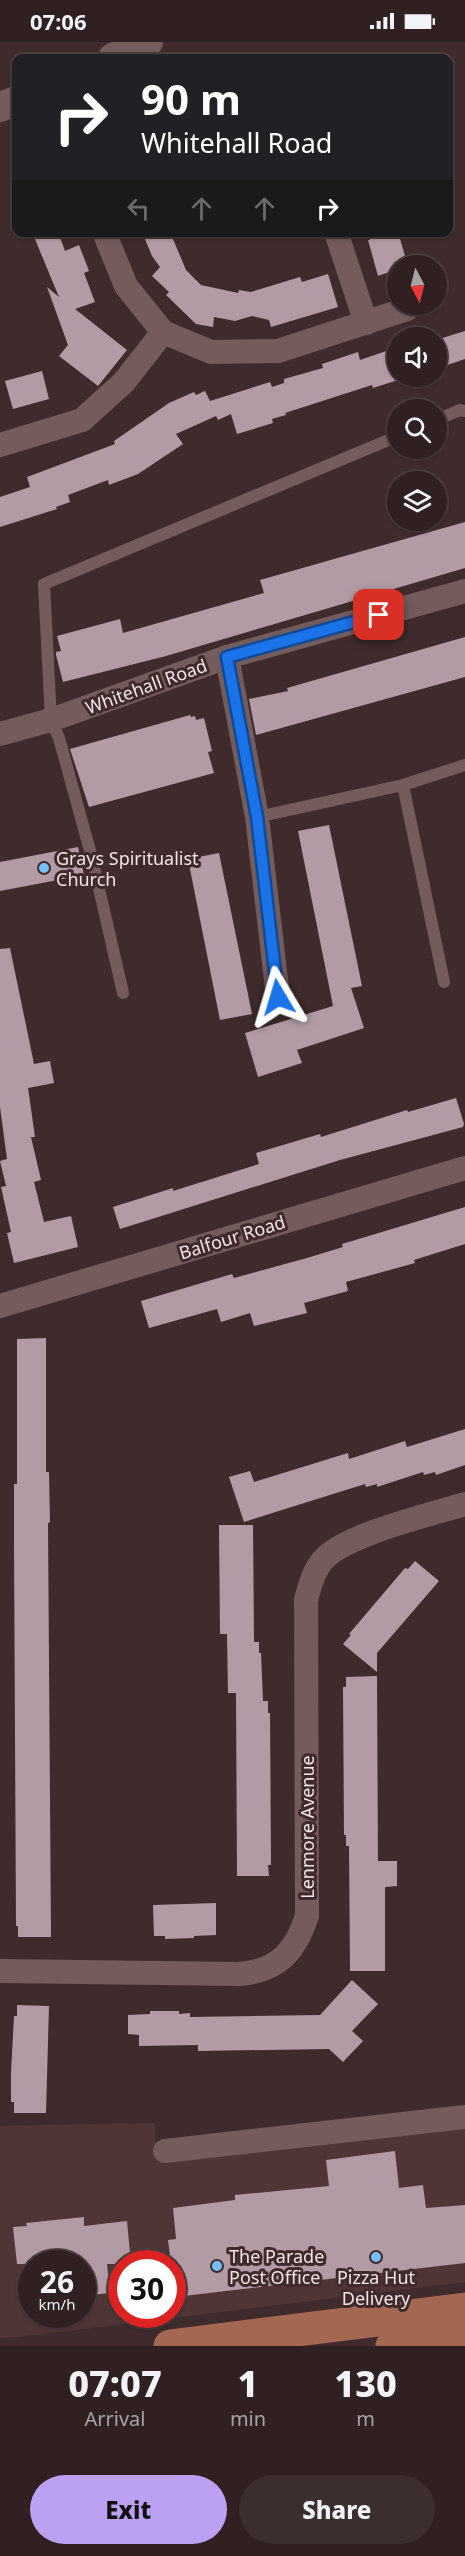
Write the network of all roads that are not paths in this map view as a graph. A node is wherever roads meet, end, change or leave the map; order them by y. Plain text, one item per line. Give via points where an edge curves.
1 (148, 42) edge
2 (122, 54) edge
3 (106, 237) edge
4 (338, 237) edge
5 (389, 315) edge
6 (366, 323) junction
7 (163, 332) junction
8 (465, 411) edge
9 (447, 415) edge
10 (387, 441) edge
11 (0, 445) edge
12 (465, 591) edge
13 (227, 657) junction
14 (51, 720) junction
15 (0, 734) edge
16 (465, 765) edge
17 (403, 785) junction
18 (257, 817) junction
19 (444, 982) dead end
20 (123, 993) dead end
21 (278, 997) dead end
22 (465, 1168) edge
23 (0, 1306) edge
24 (465, 1504) edge
25 (0, 1971) edge
26 (465, 2117) edge
27 (165, 2151) dead end
28 (465, 2309) edge
29 (465, 2337) edge
30 (170, 2346) edge
31 (392, 2346) edge

1 - 2 street
3 - 7 street via 126,286
4 - 6 street
5 - 6 street
6 - 7 street via 278,351 211,352
7 - 11 street via 124,382 82,420
8 - 9 lane
10 - 14 lane via 44,584
12 - 13 street, Whitehall Road
13 - 14 street, Whitehall Road
13 - 18 street
14 - 15 street, Whitehall Road
14 - 20 lane via 92,858
16 - 17 lane
17 - 18 lane
17 - 19 lane
18 - 21 street
22 - 23 street, Balfour Road
24 - 25 street, Lenmore Avenue via 349,1543 326,1557 312,1578 306,1600 307,1916 296,1944 286,1955 264,1970 239,1974
26 - 27 street
28 - 30 main road
29 - 31 main road

